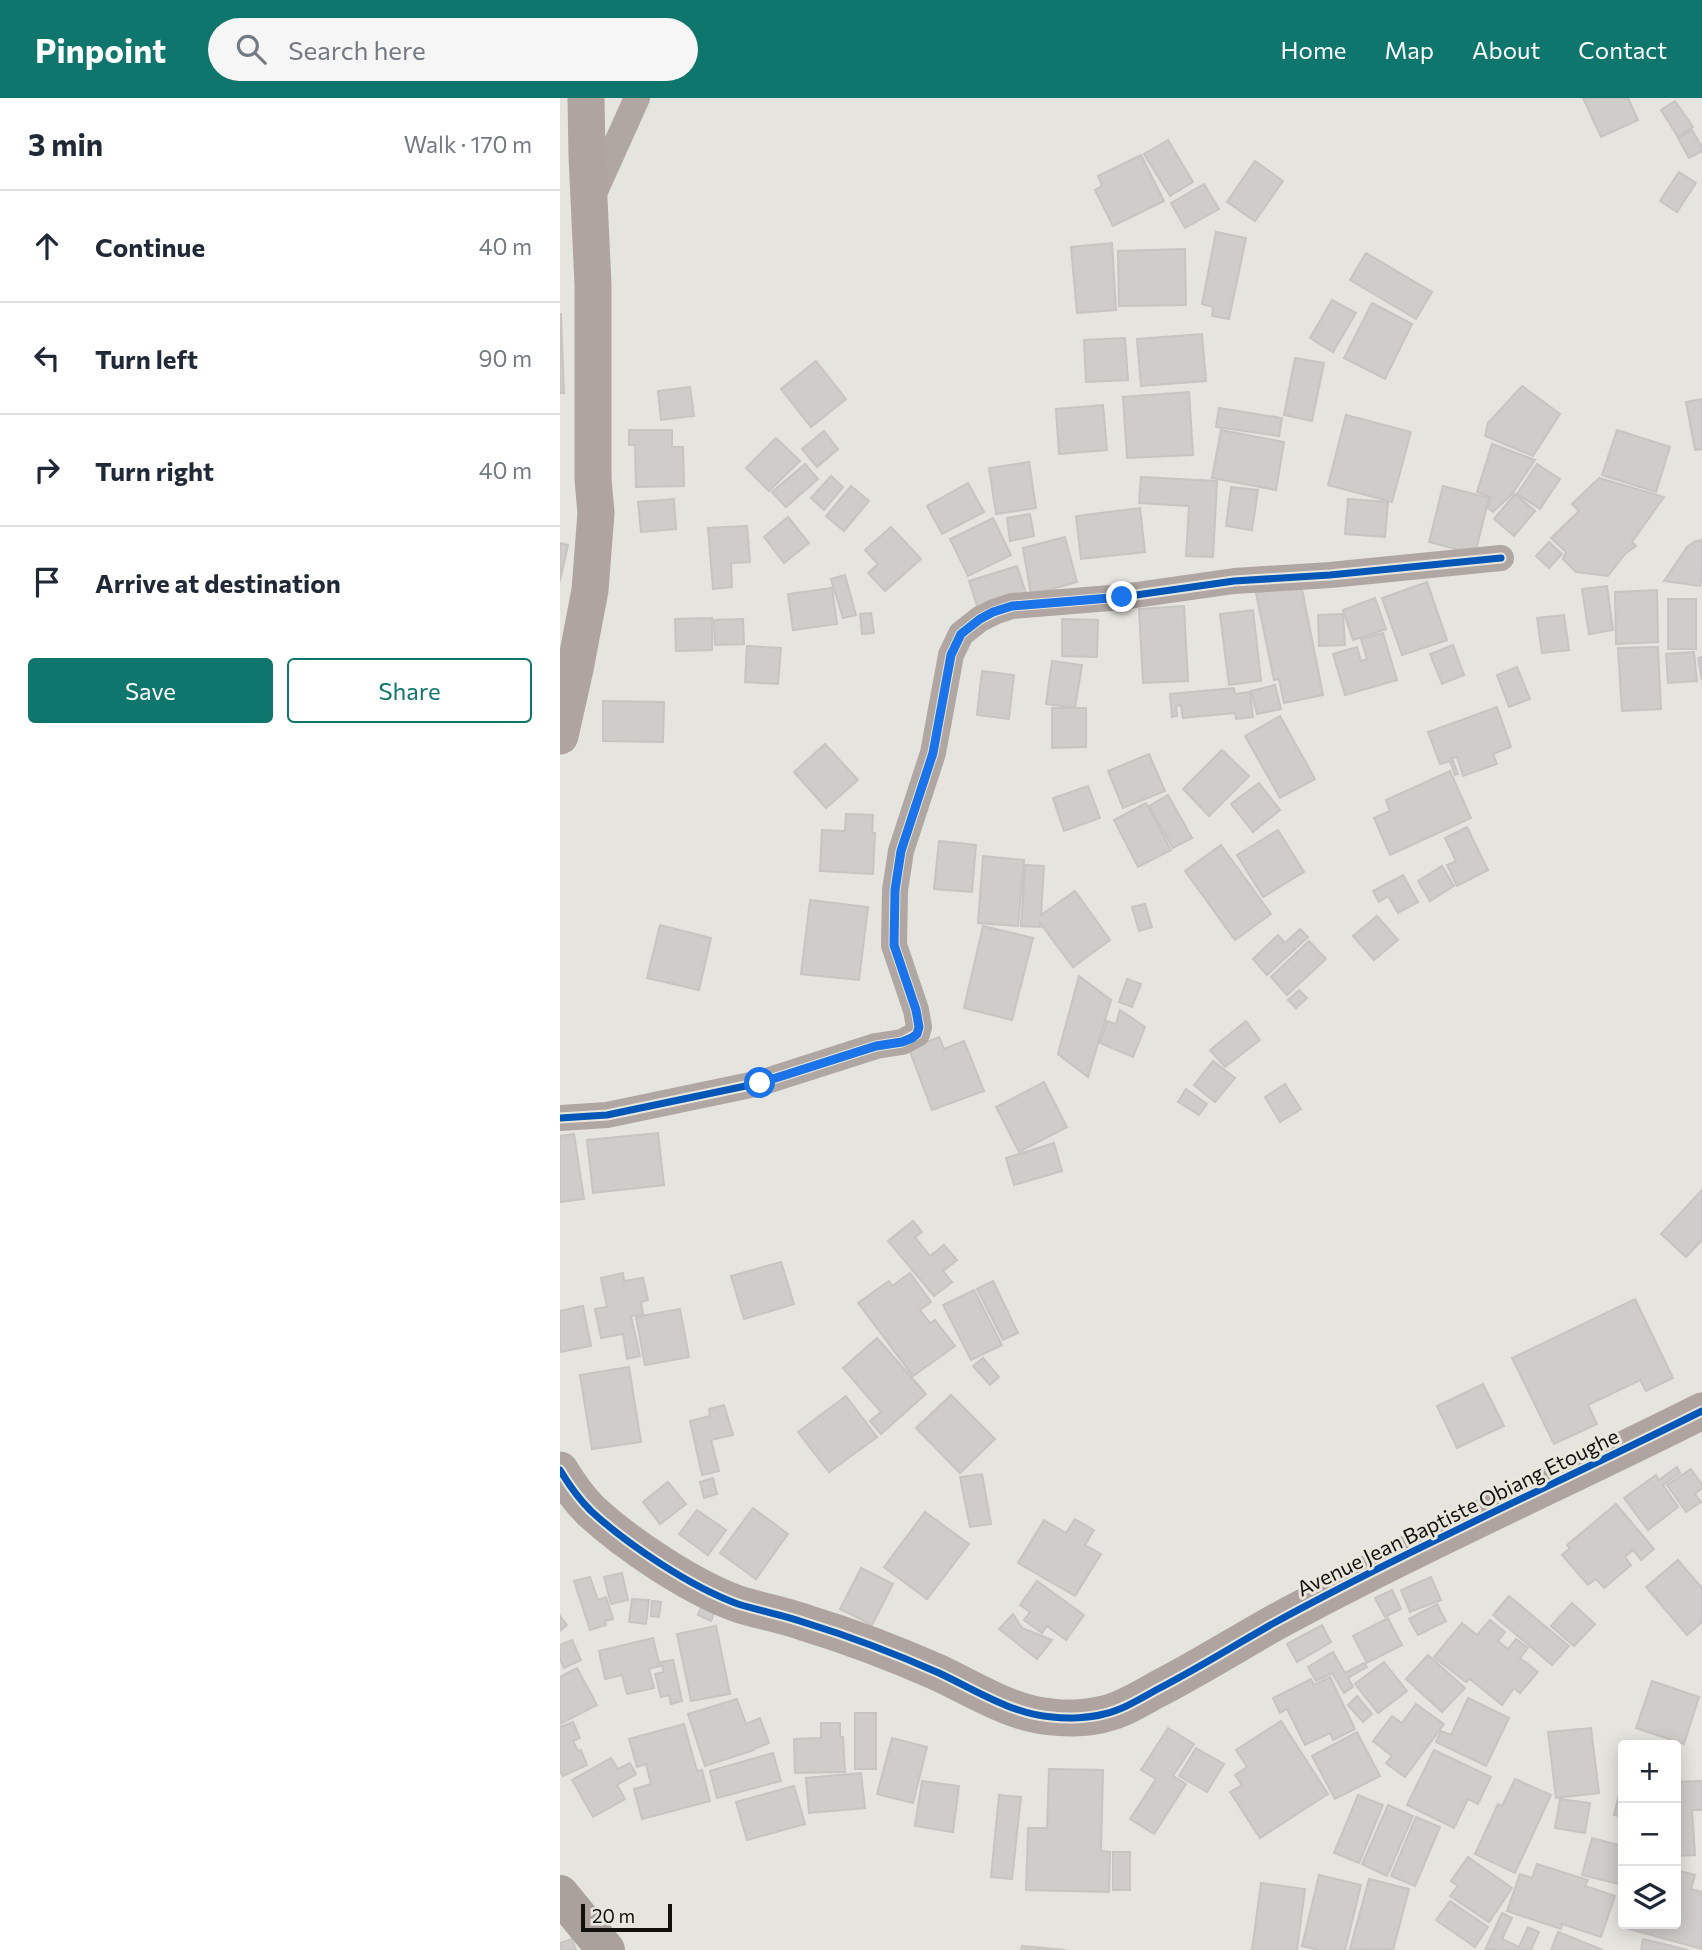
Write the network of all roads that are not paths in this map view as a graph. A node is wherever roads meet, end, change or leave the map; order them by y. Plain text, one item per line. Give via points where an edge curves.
1 (586, 98) edge
2 (637, 98) edge
3 (589, 204) junction
4 (1501, 558) dead end
5 (560, 736) edge
6 (560, 1118) edge
7 (1702, 1411) edge
8 (560, 1470) edge
9 (560, 1894) edge
10 (600, 1944) edge

1 - 3 street
2 - 3 street
3 - 5 street via 596,513 588,603
4 - 6 street via 1012,606 980,619 961,634 951,655 933,753 901,851 895,890 894,945 916,1010 917,1034 760,1083 607,1115
7 - 8 street, Avenue Jean Baptiste Obiang Etoughe via 1274,1623 1128,1705 1079,1717 1028,1713 864,1642 709,1591 652,1557 590,1510
9 - 10 highway

